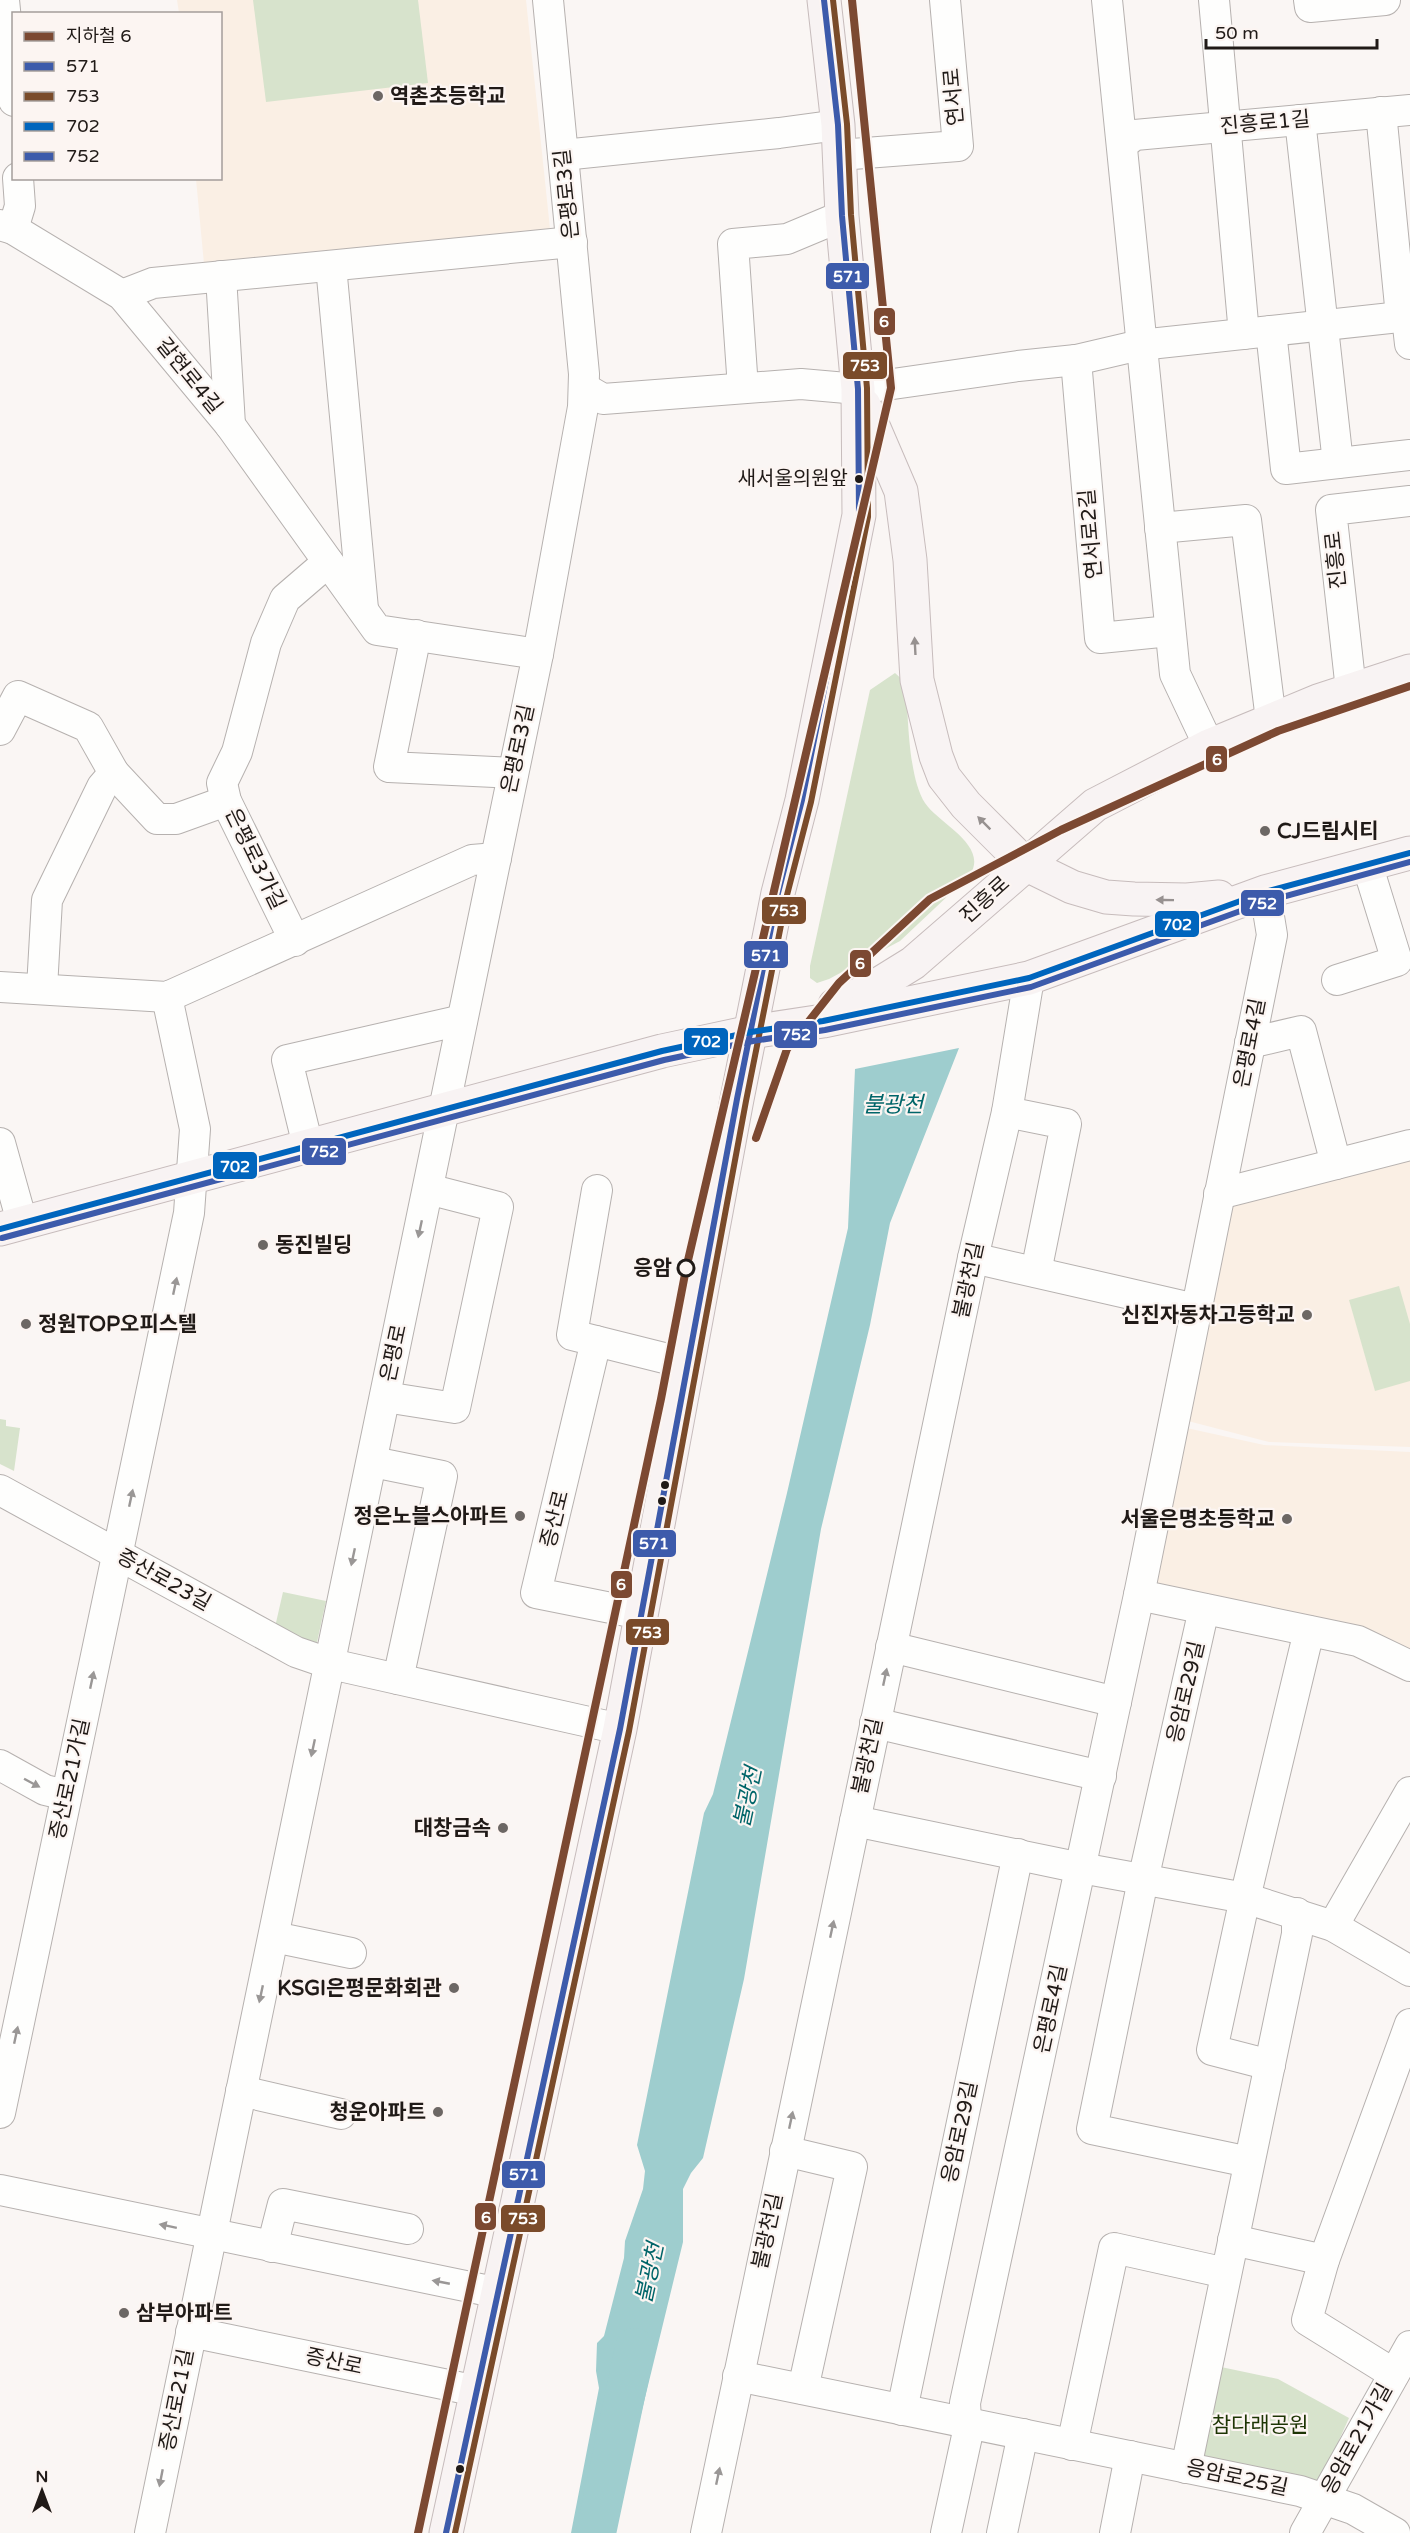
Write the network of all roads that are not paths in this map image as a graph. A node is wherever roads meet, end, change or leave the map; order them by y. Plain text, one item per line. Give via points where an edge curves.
1 (4, 0) edge
2 (548, 0) edge
3 (824, 0) edge
4 (945, 0) edge
5 (1107, 0) edge
6 (1214, 0) edge
7 (1309, 0) edge
8 (1385, 0) edge
9 (12, 81) edge
10 (1396, 111) edge
11 (1300, 120) junction
12 (1224, 127) junction
13 (839, 140) junction
14 (1122, 144) junction
15 (563, 155) junction
16 (18, 180) edge
17 (842, 216) junction
18 (4, 230) edge
19 (572, 242) junction
20 (331, 266) junction
21 (221, 276) junction
22 (122, 295) junction
23 (1322, 326) junction
24 (1409, 326) edge
25 (1258, 332) junction
26 (1140, 345) junction
27 (1076, 360) junction
28 (584, 388) junction
29 (743, 388) junction
30 (858, 389) junction
31 (230, 425) junction
32 (1410, 455) edge
33 (1338, 463) junction
34 (1410, 501) edge
35 (1160, 528) junction
36 (328, 562) junction
37 (364, 611) junction
38 (1170, 631) junction
39 (416, 635) junction
40 (538, 654) junction
41 (1410, 671) edge
42 (1350, 690) junction
43 (1271, 720) junction
44 (0, 730) edge
45 (1209, 746) junction
46 (114, 773) junction
47 (513, 773) junction
48 (226, 801) junction
49 (1410, 853) edge
50 (496, 858) junction
51 (1025, 864) junction
52 (1367, 864) junction
53 (1265, 892) junction
54 (295, 941) junction
55 (1029, 978) junction
56 (1337, 980) dead end
57 (0, 987) edge
58 (42, 988) junction
59 (167, 997) junction
60 (462, 1020) junction
61 (751, 1032) junction
62 (1250, 1043) junction
63 (444, 1110) junction
64 (1007, 1112) junction
65 (0, 1143) edge
66 (1410, 1145) edge
67 (308, 1146) junction
68 (1336, 1164) junction
69 (193, 1178) junction
70 (428, 1189) junction
71 (597, 1190) dead end
72 (1220, 1194) junction
73 (11, 1226) edge
74 (973, 1258) junction
75 (1036, 1272) junction
76 (1196, 1309) junction
77 (596, 1341) junction
78 (688, 1364) junction
79 (386, 1397) junction
80 (373, 1462) junction
81 (0, 1490) edge
82 (119, 1555) junction
83 (1138, 1595) junction
84 (1204, 1609) junction
85 (641, 1614) junction
86 (1309, 1631) junction
87 (891, 1647) junction
88 (331, 1664) junction
89 (1410, 1666) edge
90 (398, 1679) junction
91 (1116, 1702) junction
92 (875, 1723) junction
93 (620, 1729) junction
94 (0, 1766) edge
95 (1101, 1776) junction
96 (1410, 1792) edge
97 (66, 1795) junction
98 (855, 1821) junction
99 (1018, 1854) junction
100 (1081, 1868) junction
101 (1143, 1880) junction
102 (1245, 1898) junction
103 (1298, 1913) junction
104 (1333, 1926) junction
105 (273, 1937) junction
106 (351, 1953) dead end
107 (1410, 1971) edge
108 (11, 2000) edge
109 (1410, 2024) edge
110 (1270, 2065) junction
111 (241, 2091) junction
112 (2, 2097) edge
113 (341, 2114) dead end
114 (785, 2151) junction
115 (1249, 2163) junction
116 (0, 2190) edge
117 (408, 2229) dead end
118 (210, 2235) junction
119 (1233, 2240) junction
120 (272, 2247) junction
121 (1324, 2260) junction
122 (1226, 2273) junction
123 (499, 2293) junction
124 (191, 2332) junction
125 (1410, 2346) edge
126 (1394, 2374) junction
127 (738, 2376) junction
128 (803, 2389) junction
129 (477, 2391) junction
130 (902, 2409) junction
131 (965, 2423) junction
132 (1023, 2434) junction
133 (1072, 2445) junction
134 (1130, 2456) junction
135 (1186, 2468) junction
136 (1323, 2499) junction
137 (150, 2531) edge
138 (446, 2533) edge
139 (706, 2533) edge
140 (946, 2533) edge
141 (1002, 2533) edge
142 (1115, 2533) edge
143 (1305, 2533) edge
144 (1395, 2533) edge

1 - 9 street
2 - 15 street, 은평로3길
3 - 13 main road
4 - 13 street, 연서로 via 958,146
5 - 14 street
6 - 12 street
7 - 8 street via 1310,7
10 - 11 street, 진흥로1길
10 - 24 street via 1400,306
11 - 12 street, 진흥로1길
11 - 23 street
12 - 14 street, 진흥로1길 via 1135,135
12 - 25 street
13 - 15 street via 779,133
13 - 17 main road
14 - 26 street
15 - 19 street, 은평로3길
16 - 18 street via 20,206
17 - 29 street via 787,239 733,244
17 - 30 main road
18 - 22 street, 갈현로4길
19 - 20 street
19 - 28 street, 은평로3길
20 - 21 street
20 - 37 street
21 - 22 street via 153,283
21 - 31 street
22 - 31 street, 갈현로4길
23 - 24 street
23 - 25 street
23 - 33 street
25 - 26 street
25 - 33 street via 1286,469
26 - 27 street
26 - 35 street
27 - 30 street
27 - 38 street, 연서로2길 via 1100,639
28 - 29 street via 603,399
28 - 40 street, 은평로3길
29 - 30 street via 801,384
51 -> 30 main road via 966,805 944,777 936,756 917,680 910,560 901,491
30 - 61 main road via 859,515
31 - 36 street, 갈현로4길
32 - 33 street
34 - 42 street, 진흥로 via 1331,510
35 - 38 street
35 - 43 street via 1246,520
36 - 37 street, 갈현로4길
36 - 48 street via 285,599 266,643 237,752 222,783
37 - 39 street, 갈현로4길 via 377,630
38 - 45 street via 1175,674
39 - 40 street, 갈현로4길
39 - 47 street via 389,766
40 - 47 street, 은평로3길
41 - 42 main road, 진흥로
42 - 43 main road, 진흥로
43 - 45 main road, 진흥로
44 - 46 street, 은평로3가길 via 18,696 88,727
45 - 51 main road, 진흥로 via 1095,805
46 - 48 street, 은평로3가길 via 157,819 176,819
46 - 58 street via 102,787 47,900
47 - 50 street, 은평로3길
48 - 54 street, 은평로3가길
49 - 52 main road
50 - 54 street via 472,860
50 - 60 street, 은평로3길
53 -> 51 main road via 1187,900 1106,897 1072,887
51 - 61 main road, 진흥로 via 899,973 854,997
52 - 53 main road
52 - 56 street via 1397,961
53 - 55 main road
53 - 62 street, 은평로4길 via 1272,935
54 - 59 street
55 - 61 main road
55 - 64 street, 불광천길
57 - 58 street
58 - 59 street
59 - 69 street via 195,1129
60 - 63 street, 은평로3길
60 - 67 street via 287,1060
61 - 63 main road via 662,1051
61 - 78 main road
62 - 68 street via 1301,1031
62 - 72 street, 은평로4길
63 - 67 main road
63 - 70 street, 은평로
64 - 74 street, 불광천길
64 - 75 street via 1066,1124
65 - 73 street
66 - 68 street
67 - 69 main road
68 - 72 street
69 - 73 main road
82 -> 69 street via 188,1224
70 -> 79 street, 은평로
70 - 79 street, 은평로 via 498,1207 455,1408
71 - 77 street via 572,1335
72 - 76 street, 은평로4길
74 - 75 street
74 - 87 street, 불광천길
75 - 76 street
76 - 83 street, 은평로4길
77 - 78 street
77 - 85 street, 증산로 via 536,1593
78 - 85 main road
79 - 80 street
80 -> 88 street
80 - 90 street via 442,1476
81 - 82 street, 증산로23길
82 - 88 street, 증산로23길 via 296,1652
97 -> 82 street, 증산로21가길
83 - 84 street
83 - 91 street, 은평로4길
84 - 86 street
84 - 101 street, 응암로29길
85 - 93 main road
86 - 89 street via 1358,1641
86 - 102 street
87 - 91 street
92 -> 87 street, 불광천길
88 - 90 street, 증산로23길
88 -> 105 street
90 - 93 street, 증산로23길
91 - 95 street, 은평로4길
92 - 95 street
92 - 98 street, 불광천길
93 - 123 main road
94 -> 97 street via 45,1790
95 - 100 street, 은평로4길
96 - 104 street
97 - 108 street, 증산로21가길
98 - 99 street
114 -> 98 street, 불광천길
99 - 100 street
99 - 130 street, 응암로29길
100 - 101 street
100 - 131 street, 은평로4길 via 968,2391
101 - 102 street
101 - 115 street, 응암로29길 via 1092,2129
102 - 103 street
102 - 110 street via 1212,2050
103 - 104 street
103 - 110 street via 1298,1934
104 - 107 street
105 - 106 street
105 -> 111 street, 증산로21길
112 -> 108 street, 증산로21가길
109 - 121 street
110 - 115 street
111 - 113 street
111 - 118 street, 증산로21길
114 - 127 street, 불광천길
114 - 128 street via 852,2167
115 - 119 street
118 -> 116 street
117 - 120 street via 283,2204
118 - 120 street
118 - 124 street, 증산로21길
119 - 121 street
119 - 122 street
123 -> 120 street
121 - 126 street via 1307,2320
122 - 133 street via 1114,2248
122 - 135 street
123 - 129 main road
124 - 129 street, 증산로
124 -> 137 street, 증산로21길
125 - 126 street, 응암로21가길
126 - 136 street, 응암로21가길
127 - 128 street, 응암로25길
139 -> 127 street, 불광천길
128 - 130 street, 응암로25길
129 - 138 main road
130 - 131 street, 응암로25길
131 - 132 street, 응암로25길
131 - 140 street via 967,2436
132 - 133 street, 응암로25길
132 - 141 street
133 - 134 street, 응암로25길
134 - 135 street, 응암로25길
134 - 142 street
135 - 136 street, 응암로25길
136 - 143 street, 응암로21가길
136 - 144 street, 응암로25길 via 1353,2509

